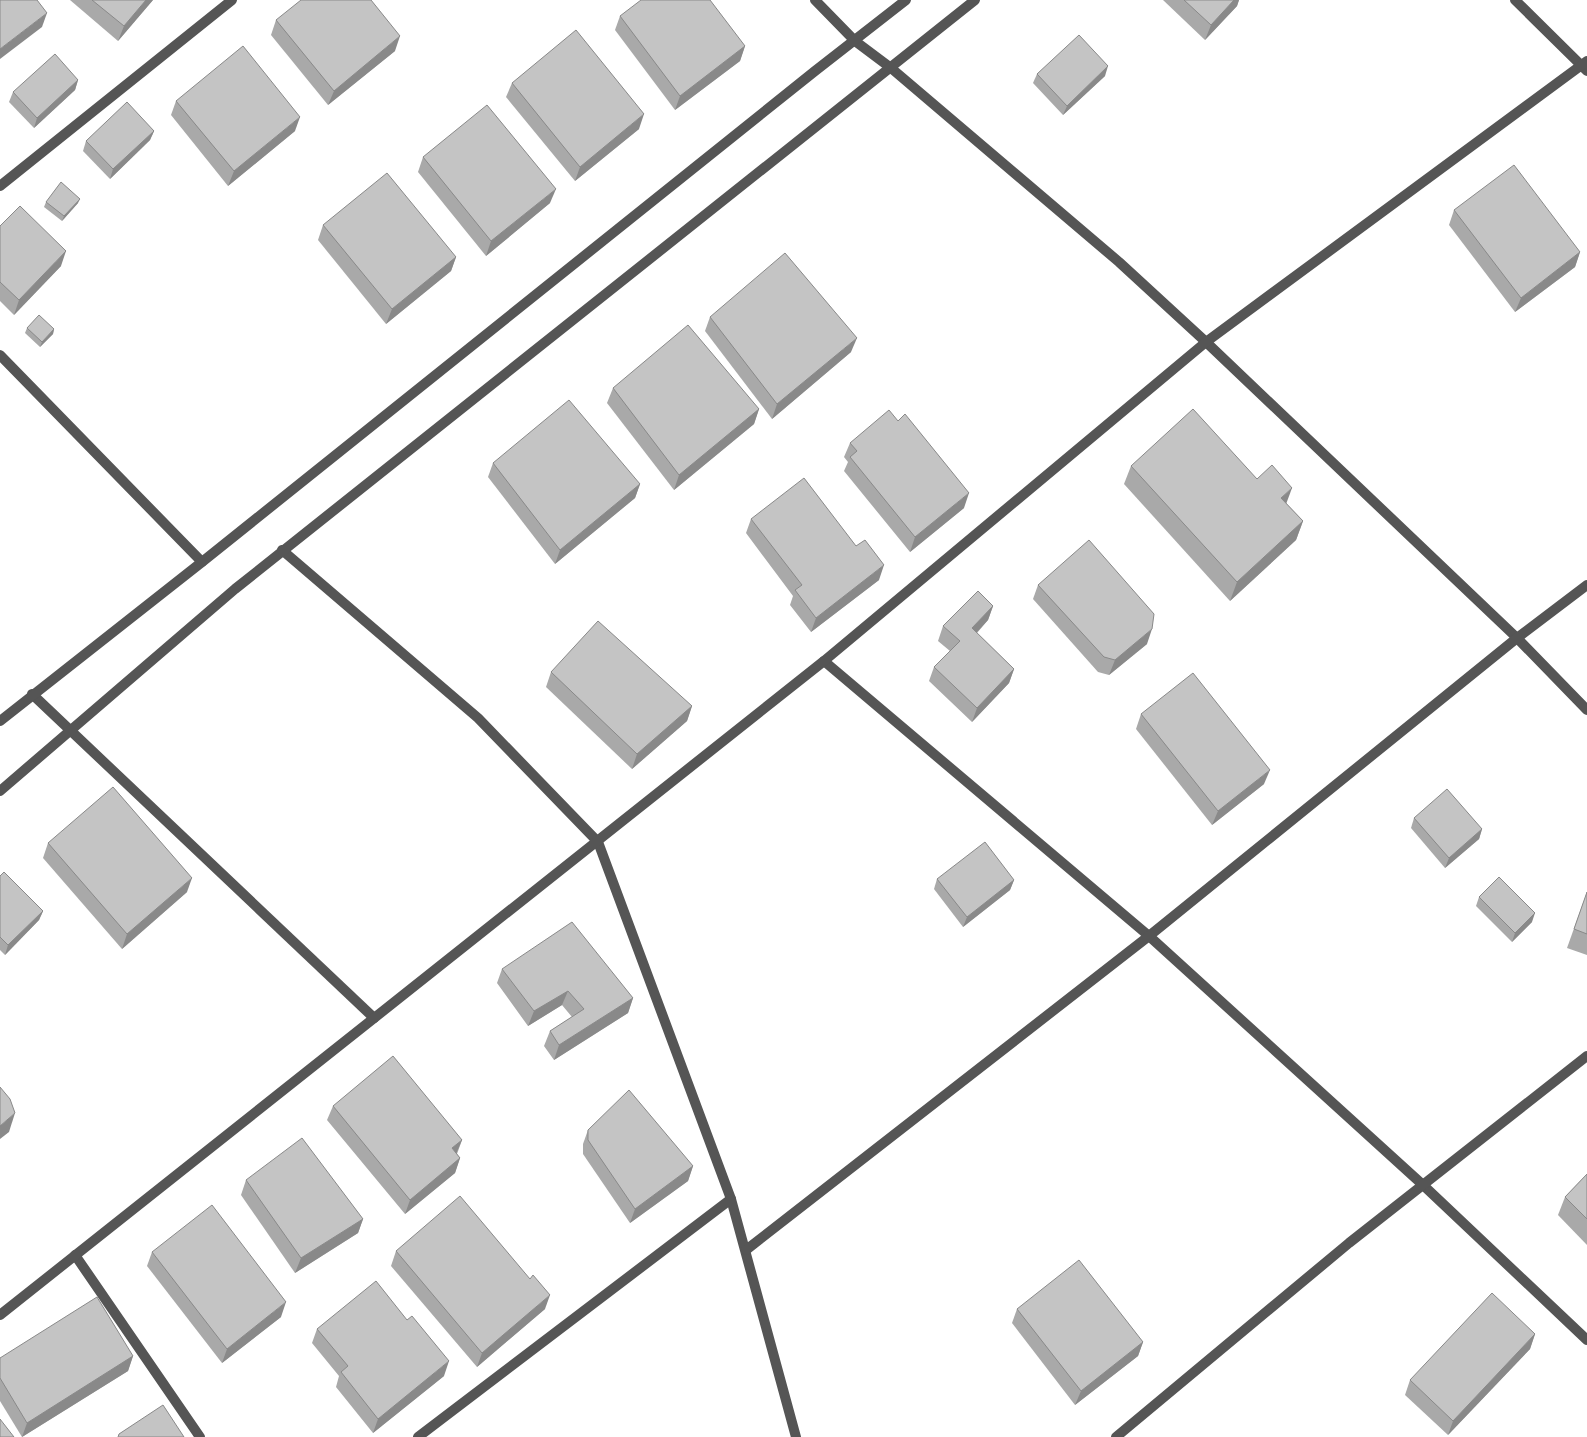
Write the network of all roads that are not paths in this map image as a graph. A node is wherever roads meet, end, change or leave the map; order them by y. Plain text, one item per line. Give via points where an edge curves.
1 (232, 0) edge
2 (815, 0) edge
3 (906, 0) edge
4 (974, 0) edge
5 (1515, 0) edge
6 (855, 41) junction
7 (1585, 66) edge
8 (890, 68) junction
9 (0, 186) edge
10 (1206, 342) junction
11 (0, 355) edge
12 (282, 550) junction
13 (202, 562) junction
14 (1587, 585) edge
15 (1517, 638) junction
16 (824, 661) junction
17 (32, 694) junction
18 (1587, 710) edge
19 (0, 721) edge
20 (70, 730) junction
21 (0, 791) edge
22 (598, 842) junction
23 (1149, 936) junction
24 (374, 1018) junction
25 (1587, 1056) edge
26 (1423, 1185) junction
27 (731, 1199) junction
28 (746, 1250) junction
29 (75, 1255) junction
30 (0, 1315) edge
31 (1587, 1340) edge
32 (200, 1437) edge
33 (418, 1437) edge
34 (796, 1437) edge
35 (1116, 1437) edge

1 - 9 street
2 - 6 street
3 - 6 street
4 - 8 street
5 - 7 street
6 - 8 street
6 - 13 street
7 - 10 street
8 - 10 street via 1119,262
8 - 12 street
10 - 15 street
10 - 16 street
11 - 13 street
12 - 20 street
12 - 22 street via 478,718
13 - 17 street
14 - 15 street
15 - 18 street
15 - 23 street
16 - 22 street
16 - 23 street
17 - 19 street
17 - 20 street
20 - 21 street
20 - 24 street
22 - 24 street
22 - 27 street
23 - 26 street
23 - 28 street
24 - 29 street
25 - 26 street
26 - 31 street
26 - 35 street via 1349,1243
27 - 28 street
27 - 33 street
28 - 34 street
29 - 30 street
29 - 32 street

